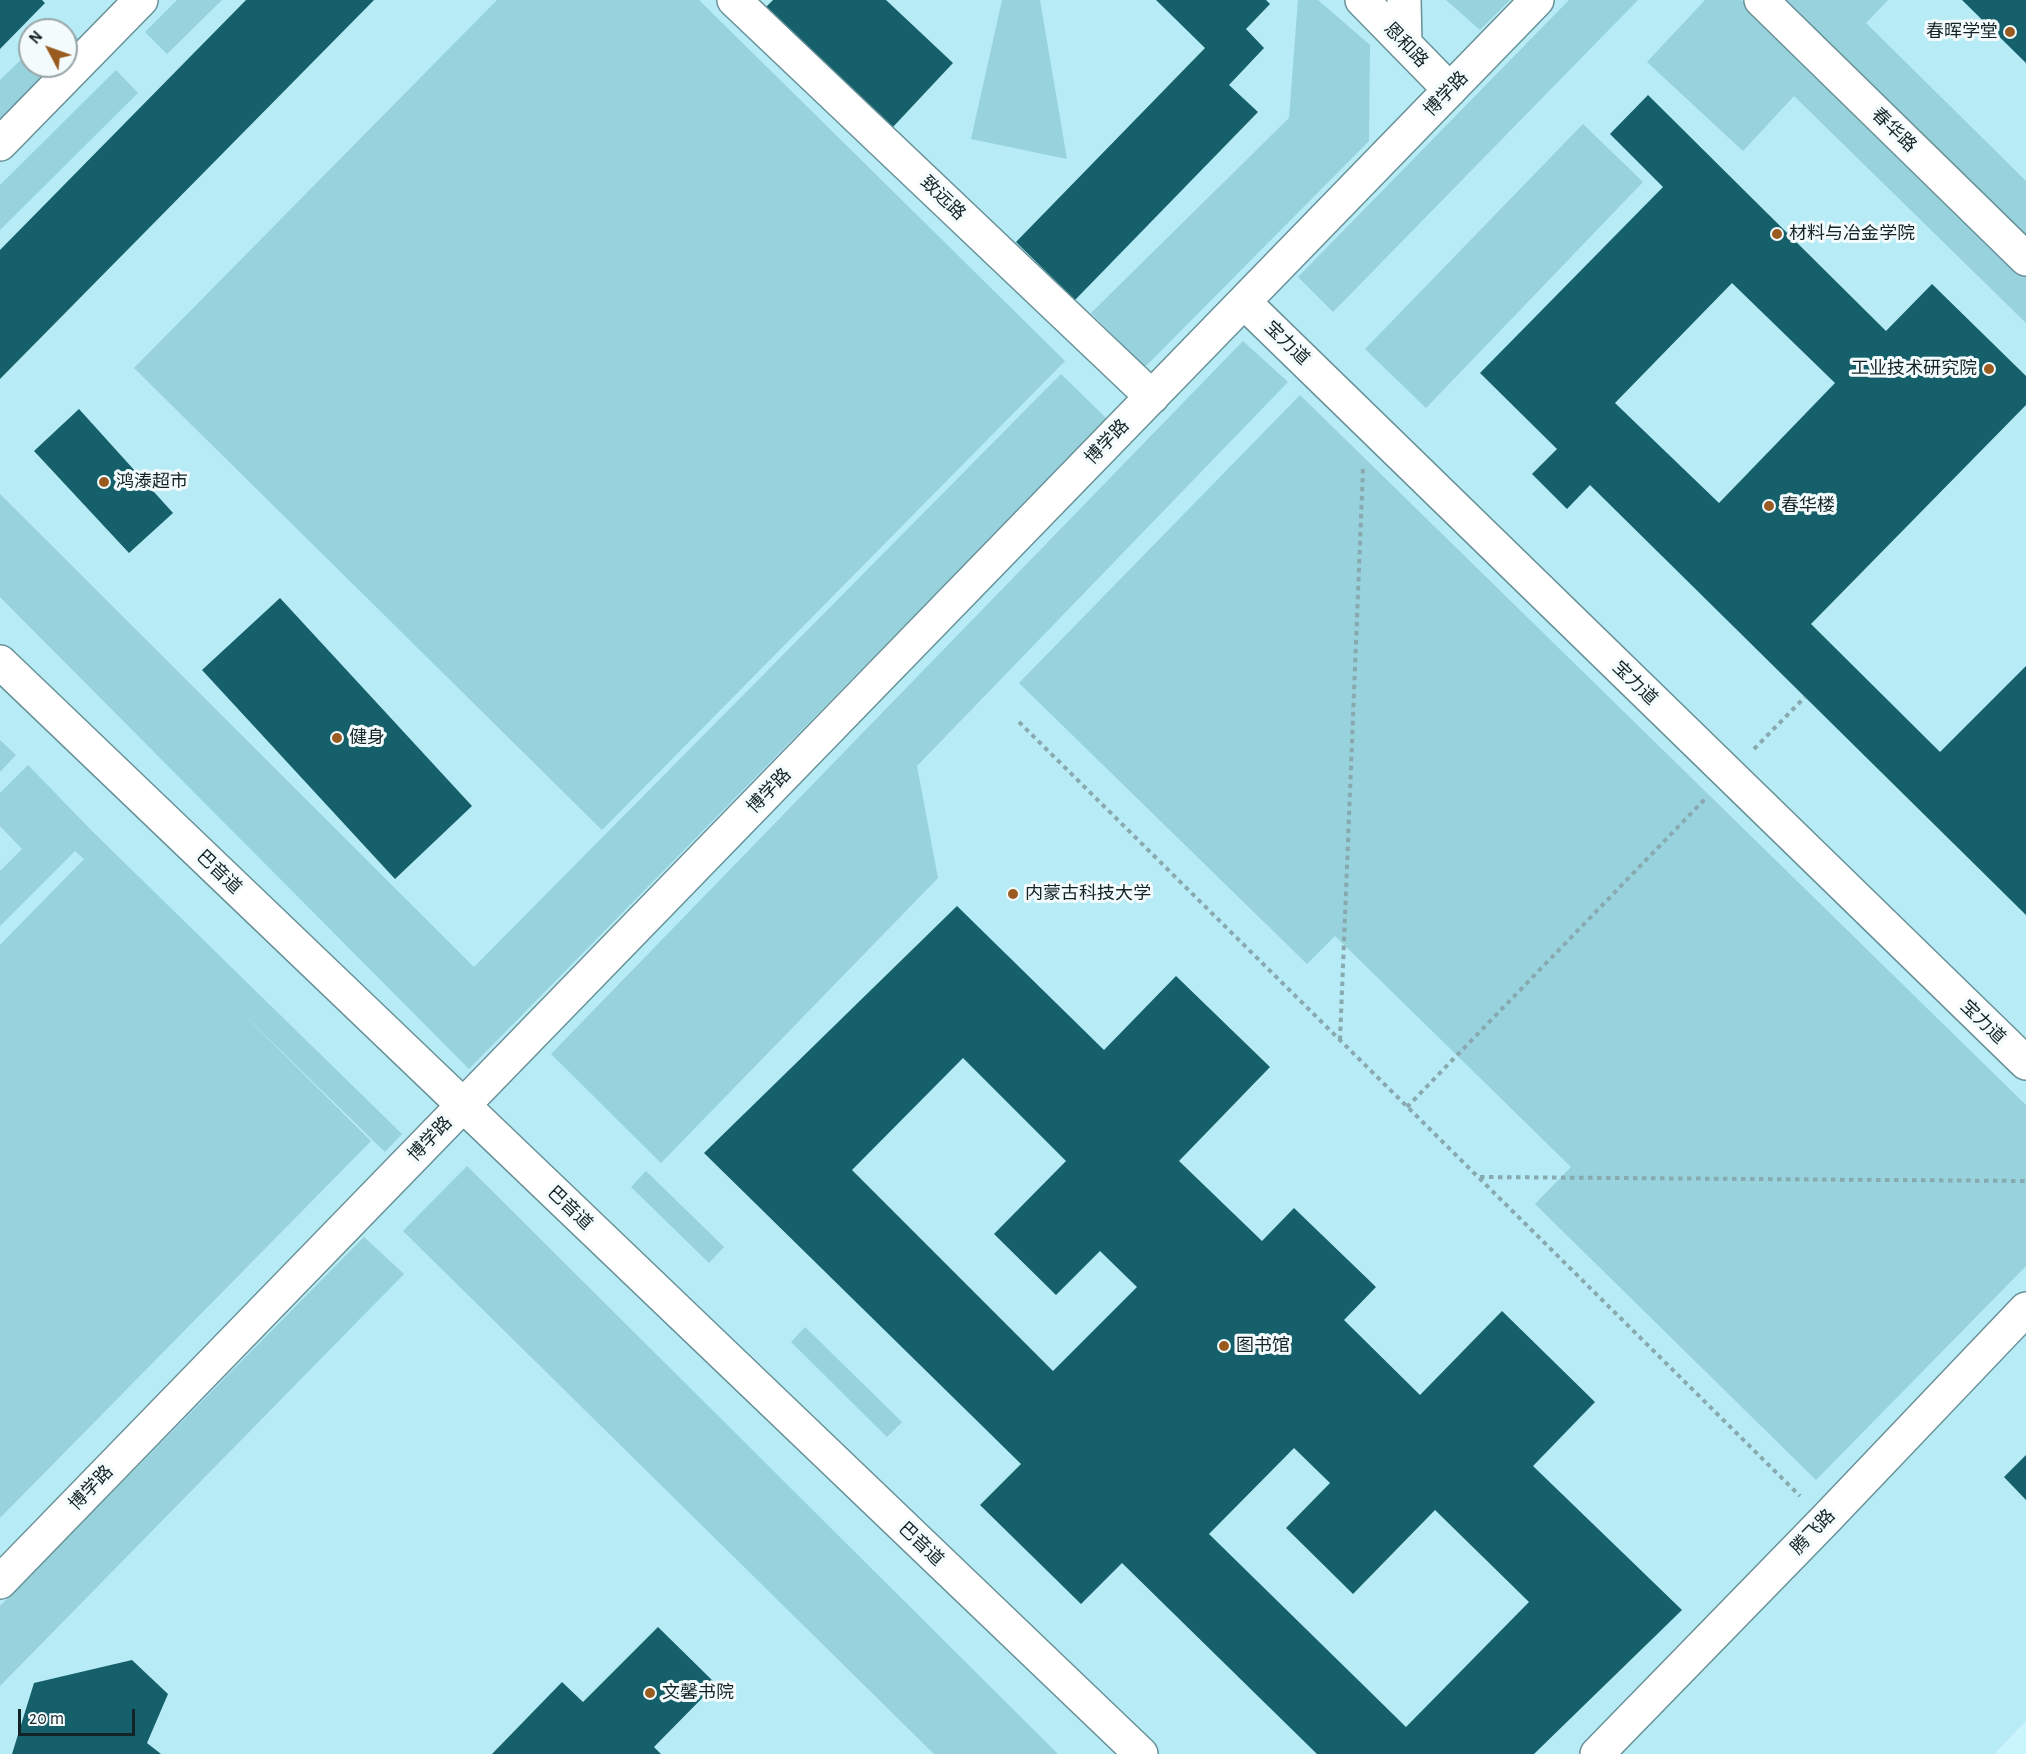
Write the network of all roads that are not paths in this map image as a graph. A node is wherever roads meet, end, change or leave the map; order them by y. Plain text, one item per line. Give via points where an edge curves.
1 (141, 0) edge
2 (734, 0) edge
3 (1362, 0) edge
4 (1404, 0) edge
5 (1538, 0) edge
6 (1761, 0) edge
7 (1405, 44) junction
8 (1450, 90) junction
9 (0, 144) edge
10 (2026, 259) edge
11 (1244, 302) junction
12 (1152, 397) junction
13 (0, 662) edge
14 (2026, 1064) edge
15 (463, 1105) junction
16 (2026, 1309) edge
17 (0, 1582) edge
18 (1141, 1754) edge
19 (1597, 1754) edge

1 - 9 street
2 - 12 street, 致远路
3 - 7 street, 恩和路
4 - 7 street
5 - 8 street, 博学路
6 - 10 street, 春华路
7 - 8 street, 恩和路
8 - 11 street, 博学路
11 - 12 street, 博学路
11 - 14 street, 宝力道
12 - 15 street, 博学路
13 - 15 street, 巴音道
15 - 17 street, 博学路
15 - 18 street, 巴音道
16 - 19 street, 腾飞路

